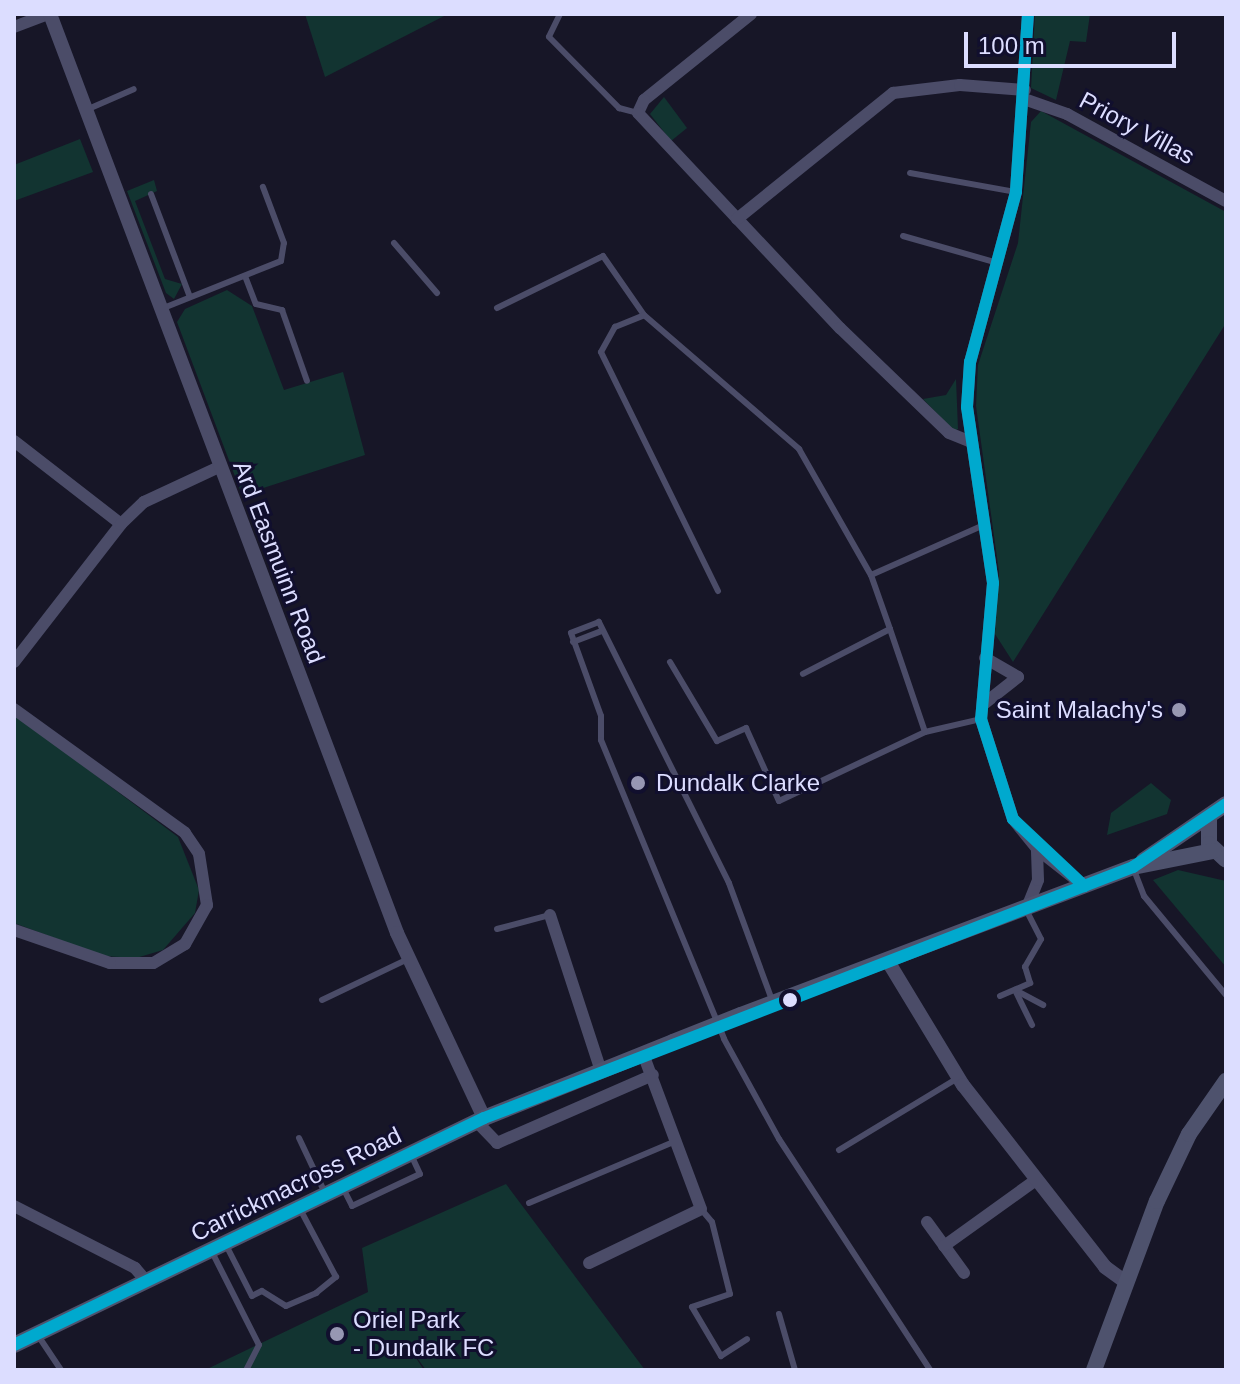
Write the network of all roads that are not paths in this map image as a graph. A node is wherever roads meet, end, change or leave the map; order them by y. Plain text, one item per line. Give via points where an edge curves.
1 (49, 14) edge
2 (560, 14) edge
3 (751, 14) edge
4 (1028, 14) edge
5 (14, 27) edge
6 (134, 89) dead end
7 (1024, 95) junction
8 (86, 110) junction
9 (638, 113) junction
10 (910, 173) dead end
11 (263, 187) dead end
12 (1016, 192) junction
13 (151, 194) dead end
14 (1226, 201) edge
15 (737, 219) junction
16 (903, 236) dead end
17 (394, 243) dead end
18 (1001, 264) junction
19 (245, 276) junction
20 (437, 293) dead end
21 (190, 297) junction
22 (497, 308) dead end
23 (160, 309) junction
24 (644, 315) junction
25 (307, 381) dead end
26 (14, 441) edge
27 (971, 442) junction
28 (219, 467) junction
29 (989, 523) junction
30 (121, 524) junction
31 (871, 575) junction
32 (718, 591) dead end
33 (890, 629) junction
34 (602, 631) junction
35 (573, 642) junction
36 (985, 658) junction
37 (14, 662) edge
38 (670, 662) dead end
39 (803, 674) dead end
40 (14, 709) edge
41 (982, 714) junction
42 (925, 732) junction
43 (1226, 804) edge
44 (1209, 820) junction
45 (1037, 849) junction
46 (1220, 856) edge
47 (1133, 867) junction
48 (1084, 886) junction
49 (1026, 910) junction
50 (550, 915) joint
51 (497, 929) dead end
52 (14, 930) edge
53 (408, 959) junction
54 (889, 963) junction
55 (1015, 990) junction
56 (1226, 995) edge
57 (1000, 996) dead end
58 (322, 1000) dead end
59 (774, 1004) junction
60 (1043, 1005) dead end
61 (1032, 1025) dead end
62 (644, 1053) junction
63 (600, 1068) junction
64 (653, 1075) junction
65 (958, 1078) junction
66 (1226, 1081) edge
67 (480, 1120) junction
68 (299, 1138) dead end
69 (679, 1139) junction
70 (839, 1150) dead end
71 (1036, 1180) junction
72 (326, 1196) junction
73 (529, 1203) dead end
74 (14, 1206) edge
75 (300, 1209) junction
76 (701, 1209) junction
77 (927, 1222) dead end
78 (944, 1246) junction
79 (219, 1248) junction
80 (589, 1263) dead end
81 (964, 1273) dead end
82 (147, 1282) junction
83 (1126, 1282) junction
84 (779, 1314) dead end
85 (37, 1334) junction
86 (747, 1339) dead end
87 (14, 1345) edge
88 (61, 1370) edge
89 (246, 1370) edge
90 (795, 1370) edge
91 (930, 1370) edge
92 (1094, 1370) edge

1 - 5 street
1 - 8 street, Ard Easmuinn Road
2 - 9 lane via 549,37 619,108
3 - 9 street via 644,100
4 - 7 street
6 - 8 lane
7 - 12 street
7 - 14 street, Priory Villas
7 - 15 street, Priory Villas via 960,85 893,93
8 - 23 street, Ard Easmuinn Road
9 - 15 street
10 - 12 lane
11 - 19 lane via 286,253
12 - 18 street
13 - 21 lane
15 - 27 street via 949,433
16 - 18 lane
17 - 20 lane
18 - 27 street via 970,362
19 - 21 lane
19 - 25 lane via 256,304 282,310
21 - 23 lane
22 - 24 lane via 603,256
23 - 28 street, Ard Easmuinn Road
24 - 31 lane via 799,449
24 - 32 lane via 615,327 601,352
26 - 30 street
27 - 29 street
28 - 30 street via 144,502
28 - 53 street, Ard Easmuinn Road
29 - 31 lane
29 - 36 street via 993,583
30 - 37 street
31 - 33 lane
33 - 39 lane
33 - 42 lane
34 - 35 lane
34 - 35 lane via 599,622 571,633
34 - 59 lane via 729,883
35 - 91 lane via 601,716 601,740 724,1039 779,1139
36 - 41 street
36 - 41 street via 1018,677 991,692
38 - 42 lane via 717,741 746,728 779,801
40 - 52 street via 185,833 203,868 207,905 185,944 153,963 110,963
41 - 42 lane
41 - 45 street via 1003,802
43 - 44 main road
44 - 46 main road
44 - 47 main road
45 - 48 street
45 - 49 street via 1038,880
46 - 47 main road
47 - 48 main road
47 - 56 lane via 1144,896
48 - 49 main road
49 - 54 main road
49 - 55 lane via 1041,939 1025,967 1030,983
50 - 51 lane
50 - 63 street
53 - 58 lane
53 - 67 street, Ard Easmuinn Road
54 - 59 main road
54 - 65 street
55 - 57 lane
55 - 60 lane
55 - 61 lane
59 - 62 main road, bridge
62 - 63 main road, Carrickmacross Road
62 - 64 street
63 - 67 main road, Carrickmacross Road
64 - 67 street via 497,1143
64 - 69 street
65 - 70 lane
65 - 71 street
66 - 83 main road via 1179,1152
67 - 72 main road, Carrickmacross Road
68 - 72 lane
69 - 73 lane
69 - 76 street
71 - 78 street
71 - 83 street via 1105,1267
72 - 75 main road, Carrickmacross Road
74 - 82 street via 135,1268
75 - 79 main road, Carrickmacross Road
75 - 79 lane via 336,1277 316,1293 286,1306 262,1291 252,1296
76 - 80 street
76 - 86 lane via 712,1222 730,1294 692,1307 721,1356
77 - 78 street
78 - 81 street
79 - 82 main road, Carrickmacross Road
79 - 89 lane via 259,1345
82 - 85 main road, Carrickmacross Road
83 - 92 main road
84 - 90 lane
85 - 87 main road, Carrickmacross Road
85 - 88 lane

